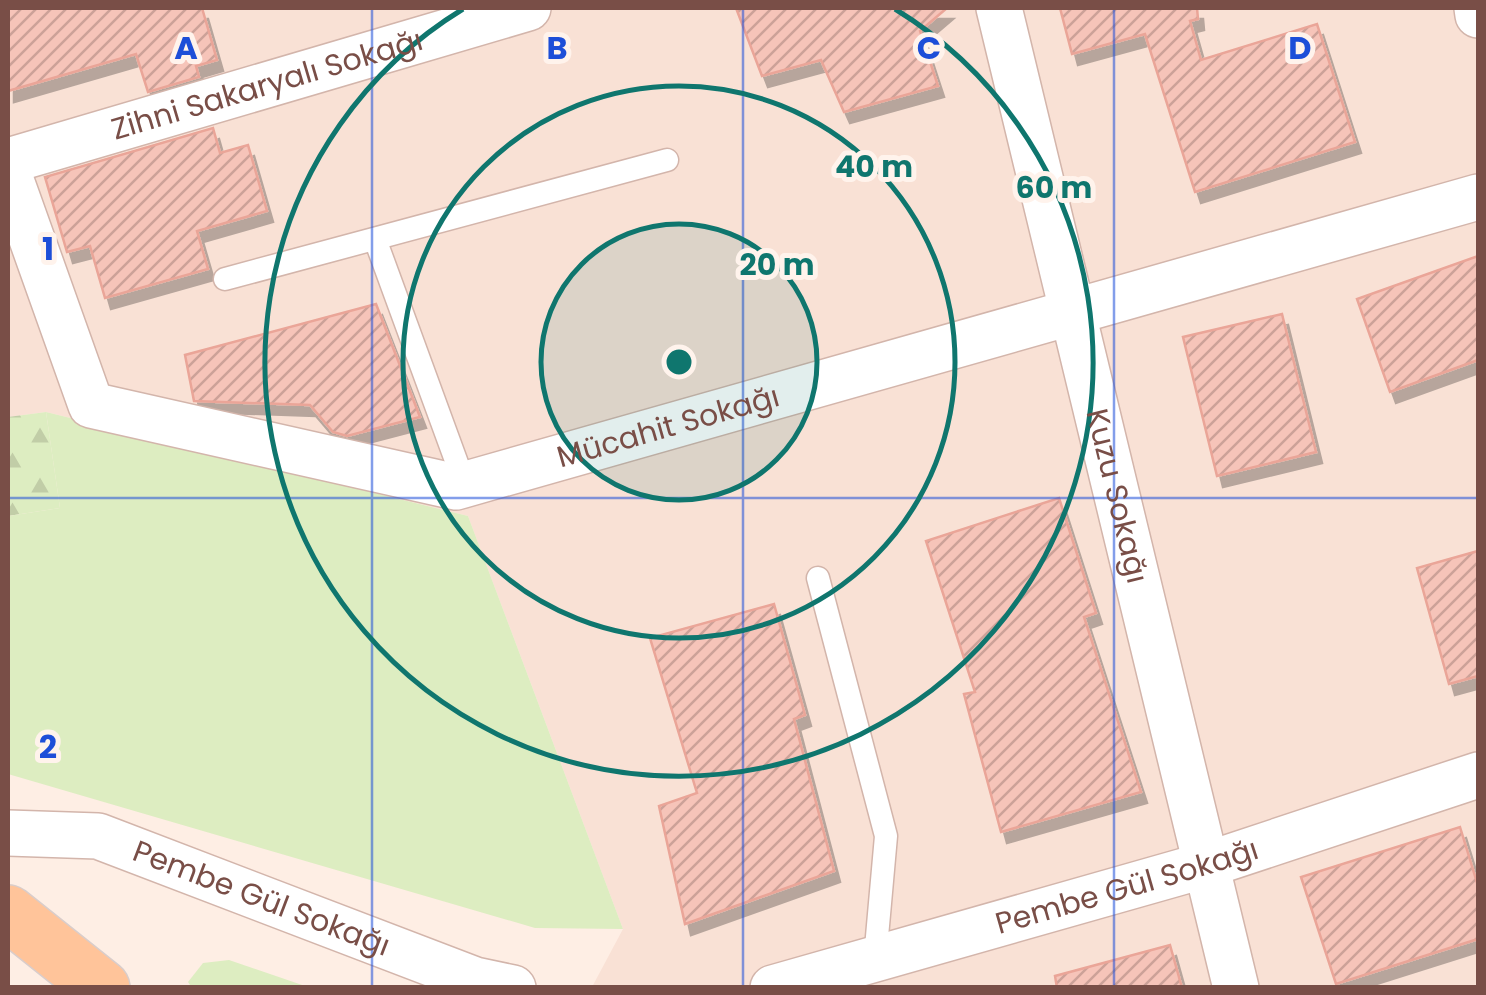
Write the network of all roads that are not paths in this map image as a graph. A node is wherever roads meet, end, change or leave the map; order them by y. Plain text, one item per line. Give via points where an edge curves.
1 (528, 8) edge
2 (999, 8) edge
3 (1476, 8) edge
4 (1478, 15) edge
5 (666, 160) dead end
6 (8, 161) edge
7 (8, 172) edge
8 (1478, 196) edge
9 (375, 239) junction
10 (225, 279) dead end
11 (1072, 316) junction
12 (465, 485) junction
13 (818, 578) dead end
14 (1478, 775) edge
15 (8, 833) edge
16 (1208, 864) junction
17 (8, 914) edge
18 (875, 959) junction
19 (102, 988) edge
20 (513, 988) edge
21 (773, 988) edge
22 (1236, 988) edge

1 - 6 street, Zihni Sakaryalı Sokağı
2 - 11 street, Kuzu Sokağı
3 - 4 street
5 - 9 lane
7 - 12 street, Mücahit Sokağı via 91,405
8 - 11 street, Mücahit Sokağı
9 - 10 lane
9 - 12 lane
11 - 12 street, Mücahit Sokağı
11 - 16 street, Kuzu Sokağı
13 - 18 lane via 886,836
14 - 16 street, Pembe Gül Sokağı
15 - 20 street, Pembe Gül Sokağı via 98,836 476,980
16 - 18 street, Pembe Gül Sokağı
16 - 22 street, Kuzu Sokağı
17 - 19 main road
18 - 21 street, Pembe Gül Sokağı

